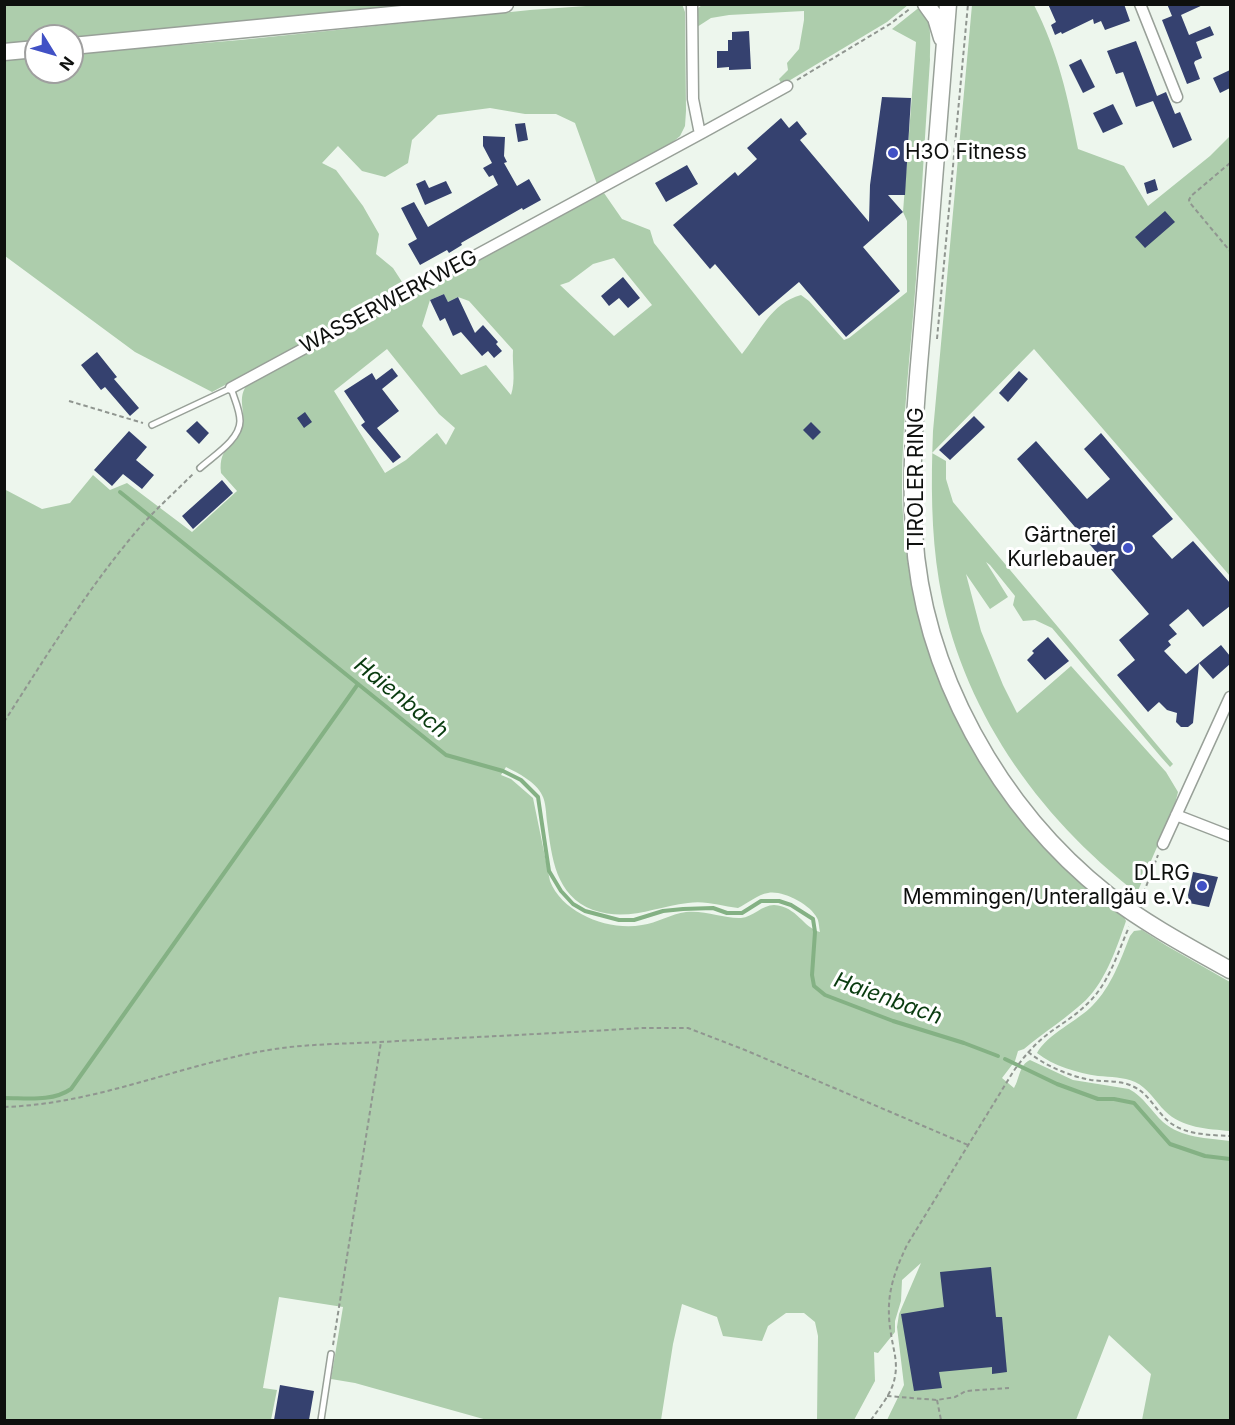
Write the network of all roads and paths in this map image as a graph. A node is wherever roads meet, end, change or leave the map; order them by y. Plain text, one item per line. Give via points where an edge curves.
1 (505, 4) edge
2 (692, 4) edge
3 (914, 4) edge
4 (926, 4) edge
5 (948, 4) edge
6 (968, 4) edge
7 (1140, 4) edge
8 (84, 45) edge
9 (945, 47) junction
10 (24, 51) edge
11 (4, 52) edge
12 (787, 86) joint
13 (1176, 97) dead end
14 (700, 134) junction
15 (1230, 163) edge
16 (1230, 251) edge
17 (936, 348) dead end
18 (231, 388) junction
19 (69, 402) dead end
20 (152, 425) joint
21 (200, 468) joint
22 (1230, 697) edge
23 (4, 722) edge
24 (1176, 815) junction
25 (1230, 836) edge
26 (1163, 844) joint
27 (1134, 896) dead end
28 (1138, 908) junction
29 (1230, 970) edge
30 (381, 1042) junction
31 (1028, 1052) junction
32 (4, 1107) edge
33 (1230, 1136) edge
34 (968, 1145) junction
35 (331, 1354) joint
36 (1009, 1388) dead end
37 (887, 1396) junction
38 (937, 1401) junction
39 (321, 1420) edge
40 (871, 1420) edge
41 (941, 1420) edge

1 - 8 main road
2 - 14 street via 693,99
3 - 12 path via 890,24
4 - 9 main road via 936,18
5 - 9 main road, TIROLER RING
6 - 17 path
7 - 13 street
9 - 28 main road, TIROLER RING via 914,434 914,533 927,616 968,724 1012,793 1077,867 1108,895
10 - 11 main road
12 - 14 street, WASSERWERKWEG
14 - 18 street, WASSERWERKWEG
15 - 16 path via 1189,200
18 - 20 lane, WASSERWERKWEG
18 - 21 lane via 239,428
19 - 20 path
21 - 23 path via 154,512 100,577
22 - 24 street
24 - 25 street
24 - 26 street
26 - 28 path
27 - 28 path
28 - 29 main road, TIROLER RING
28 - 31 path via 1095,996
30 - 32 path via 274,1049 118,1089 38,1106
30 - 34 path via 688,1028
30 - 35 path
31 - 33 path via 1038,1060 1089,1080 1135,1087 1170,1123 1181,1128
31 - 34 path
34 - 37 path via 896,1269 888,1310 896,1377
35 - 39 lane
36 - 38 path via 966,1391
37 - 38 path
37 - 40 path
38 - 41 path

